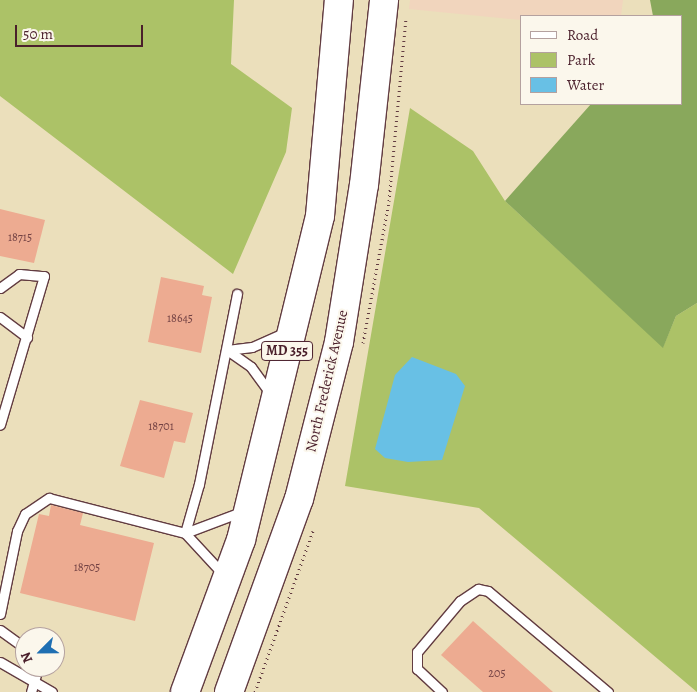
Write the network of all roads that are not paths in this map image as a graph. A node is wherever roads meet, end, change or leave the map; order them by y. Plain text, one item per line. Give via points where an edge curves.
1 (339, 0) edge
2 (384, 0) edge
3 (0, 288) edge
4 (237, 294) dead end
5 (0, 317) edge
6 (293, 327) junction
7 (27, 337) junction
8 (227, 350) junction
9 (274, 404) junction
10 (0, 425) edge
11 (250, 506) junction
12 (185, 532) junction
13 (227, 580) junction
14 (0, 614) edge
15 (0, 630) edge
16 (15, 641) edge
17 (0, 662) edge
18 (37, 677) edge
19 (36, 682) junction
20 (31, 692) edge
21 (52, 692) edge
22 (185, 692) edge
23 (229, 692) edge
24 (442, 692) edge
25 (608, 692) edge

1 - 6 main road, MD 355 via 320,216
2 - 23 main road, North Frederick Avenue / MD 355 via 364,185 339,342 299,499
3 - 7 lane via 18,274 44,276
4 - 8 lane
5 - 7 lane
6 - 8 lane via 252,347
6 - 9 main road, MD 355
7 - 10 lane
8 - 9 lane via 262,379
8 - 12 lane
9 - 11 main road, MD 355
11 - 12 lane via 228,520
11 - 13 main road, MD 355
12 - 13 lane via 215,560
12 - 14 lane via 49,498 25,514 17,531
13 - 22 main road, MD 355
15 - 16 lane
17 - 19 lane
18 - 19 lane
19 - 20 lane
19 - 21 lane
24 - 25 lane via 417,669 417,652 460,601 478,589 488,592

